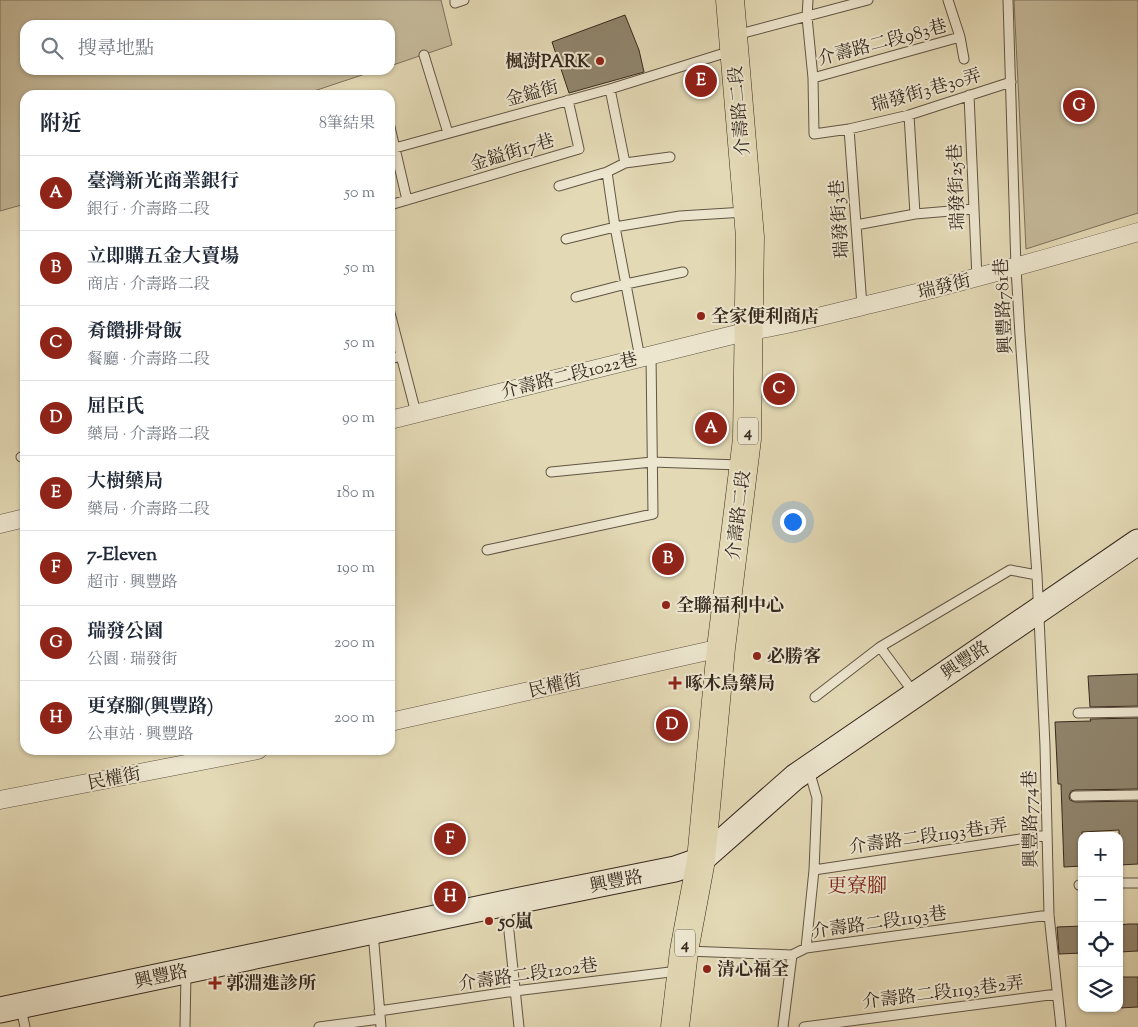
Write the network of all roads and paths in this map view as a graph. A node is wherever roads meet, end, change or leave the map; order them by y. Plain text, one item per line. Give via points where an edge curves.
1 (455, 0) edge
2 (464, 0) edge
3 (730, 0) edge
4 (808, 0) edge
5 (868, 0) edge
6 (948, 0) edge
7 (1008, 0) edge
8 (807, 17) junction
9 (960, 37) junction
10 (734, 43) junction
11 (424, 55) dead end
12 (964, 59) dead end
13 (813, 78) junction
14 (1011, 82) junction
15 (610, 89) junction
16 (969, 95) junction
17 (568, 100) junction
18 (909, 115) junction
19 (849, 129) junction
20 (448, 133) junction
21 (395, 148) joint
22 (670, 157) dead end
23 (625, 163) junction
24 (607, 172) junction
25 (559, 186) dead end
26 (407, 200) junction
27 (395, 204) edge
28 (974, 209) junction
29 (747, 212) junction
30 (915, 214) junction
31 (856, 225) junction
32 (616, 227) junction
33 (1138, 232) edge
34 (566, 238) dead end
35 (1016, 268) junction
36 (684, 272) dead end
37 (977, 278) junction
38 (626, 284) junction
39 (576, 296) dead end
40 (862, 306) junction
41 (749, 331) junction
42 (395, 333) edge
43 (401, 356) junction
44 (645, 356) junction
45 (395, 358) edge
46 (416, 413) junction
47 (395, 419) edge
48 (652, 462) junction
49 (744, 466) junction
50 (551, 472) dead end
51 (20, 519) edge
52 (0, 524) edge
53 (1138, 542) edge
54 (486, 550) dead end
55 (1037, 575) junction
56 (1038, 610) junction
57 (880, 647) junction
58 (721, 648) junction
59 (915, 694) junction
60 (815, 698) dead end
61 (1138, 712) edge
62 (1078, 713) dead end
63 (395, 721) edge
64 (232, 755) edge
65 (809, 767) junction
66 (1138, 794) edge
67 (1075, 796) dead end
68 (0, 800) edge
69 (1047, 835) junction
70 (701, 860) junction
71 (814, 870) junction
72 (1138, 883) edge
73 (1123, 884) edge
74 (506, 903) junction
75 (1049, 915) junction
76 (373, 931) junction
77 (806, 948) junction
78 (792, 955) junction
79 (683, 961) junction
80 (186, 971) junction
81 (515, 991) junction
82 (1057, 994) junction
83 (15, 1014) edge
84 (380, 1019) edge
85 (185, 1027) edge
86 (319, 1027) edge
87 (519, 1027) edge
88 (675, 1027) edge
89 (783, 1027) edge
90 (804, 1027) edge
91 (1061, 1027) edge

1 - 2 lane via 455,3
3 - 10 main road, 介壽路二段 / 4
4 - 8 lane
5 - 8 lane, 金鎰街
6 - 9 lane
7 - 14 lane, 興豐路781巷
8 - 10 lane, 金鎰街
8 - 13 lane
9 - 12 lane
9 - 13 lane, 介壽路二段983巷
10 - 15 lane, 金鎰街
10 - 29 main road, 介壽路二段 / 4
11 - 20 lane
13 - 19 lane, 瑞發街3巷30弄 via 814,134
14 - 16 lane, 瑞發街3巷30弄
14 - 35 lane, 興豐路781巷
15 - 17 lane, 金鎰街
15 - 23 lane
16 - 18 lane, 瑞發街3巷30弄
16 - 28 lane, 瑞發街25巷
17 - 20 lane, 金鎰街
17 - 26 lane, 金鎰街17巷 via 579,149
18 - 19 lane, 瑞發街3巷30弄
18 - 30 lane
19 - 31 lane, 瑞發街3巷
20 - 21 lane, 金鎰街
21 - 26 lane
22 - 23 lane
23 - 24 lane
24 - 25 lane
24 - 32 lane
26 - 27 lane
28 - 30 lane
28 - 37 lane, 瑞發街25巷
29 - 32 lane via 680,216
29 - 41 main road, 介壽路二段 / 4 via 750,237
30 - 31 lane
31 - 40 lane, 瑞發街3巷
32 - 34 lane
32 - 38 lane
33 - 35 street, 瑞發街
35 - 37 street, 瑞發街
35 - 55 lane, 興豐路781巷
36 - 38 lane
37 - 40 street, 瑞發街
38 - 39 lane
38 - 44 lane
40 - 41 street, 瑞發街
41 - 44 street, 介壽路二段1022巷
41 - 49 main road, 介壽路二段 / 4
42 - 43 lane
43 - 45 lane
43 - 46 lane
44 - 46 street, 介壽路二段1022巷
44 - 48 lane
46 - 47 street, 介壽路二段1022巷
48 - 49 lane
48 - 50 lane
48 - 54 lane via 653,514
49 - 58 main road, 介壽路二段 / 4
51 - 52 street
53 - 56 main road, 興豐路
55 - 56 lane, 興豐路781巷
55 - 57 lane via 1010,570
56 - 59 main road, 興豐路
56 - 69 lane, 興豐路774巷
57 - 59 lane
57 - 60 lane
58 - 63 street, 民權街
58 - 70 main road, 介壽路二段 / 4
59 - 65 main road, 興豐路
61 - 62 lane
64 - 68 street, 民權街
65 - 70 main road, 興豐路
65 - 71 lane via 817,798
66 - 67 lane
69 - 71 lane, 介壽路二段1193巷1弄
69 - 75 lane, 興豐路774巷
70 - 74 main road, 興豐路 via 675,869
70 - 79 main road, 介壽路二段 / 4
71 - 77 lane
72 - 73 lane
74 - 76 main road, 興豐路
74 - 81 lane
75 - 77 lane, 介壽路二段1193巷
75 - 82 lane, 興豐路774巷
76 - 80 main road, 興豐路
76 - 84 lane
77 - 78 lane, 介壽路二段1193巷
78 - 79 lane, 介壽路二段1193巷
78 - 89 lane
79 - 81 lane, 介壽路二段1202巷
79 - 88 main road, 介壽路二段 / 4
80 - 83 main road, 興豐路
80 - 85 lane
81 - 84 lane, 介壽路二段1202巷
81 - 87 lane
82 - 90 lane, 介壽路二段1193巷2弄
82 - 91 lane, 興豐路774巷
84 - 86 lane, 介壽路二段1202巷

